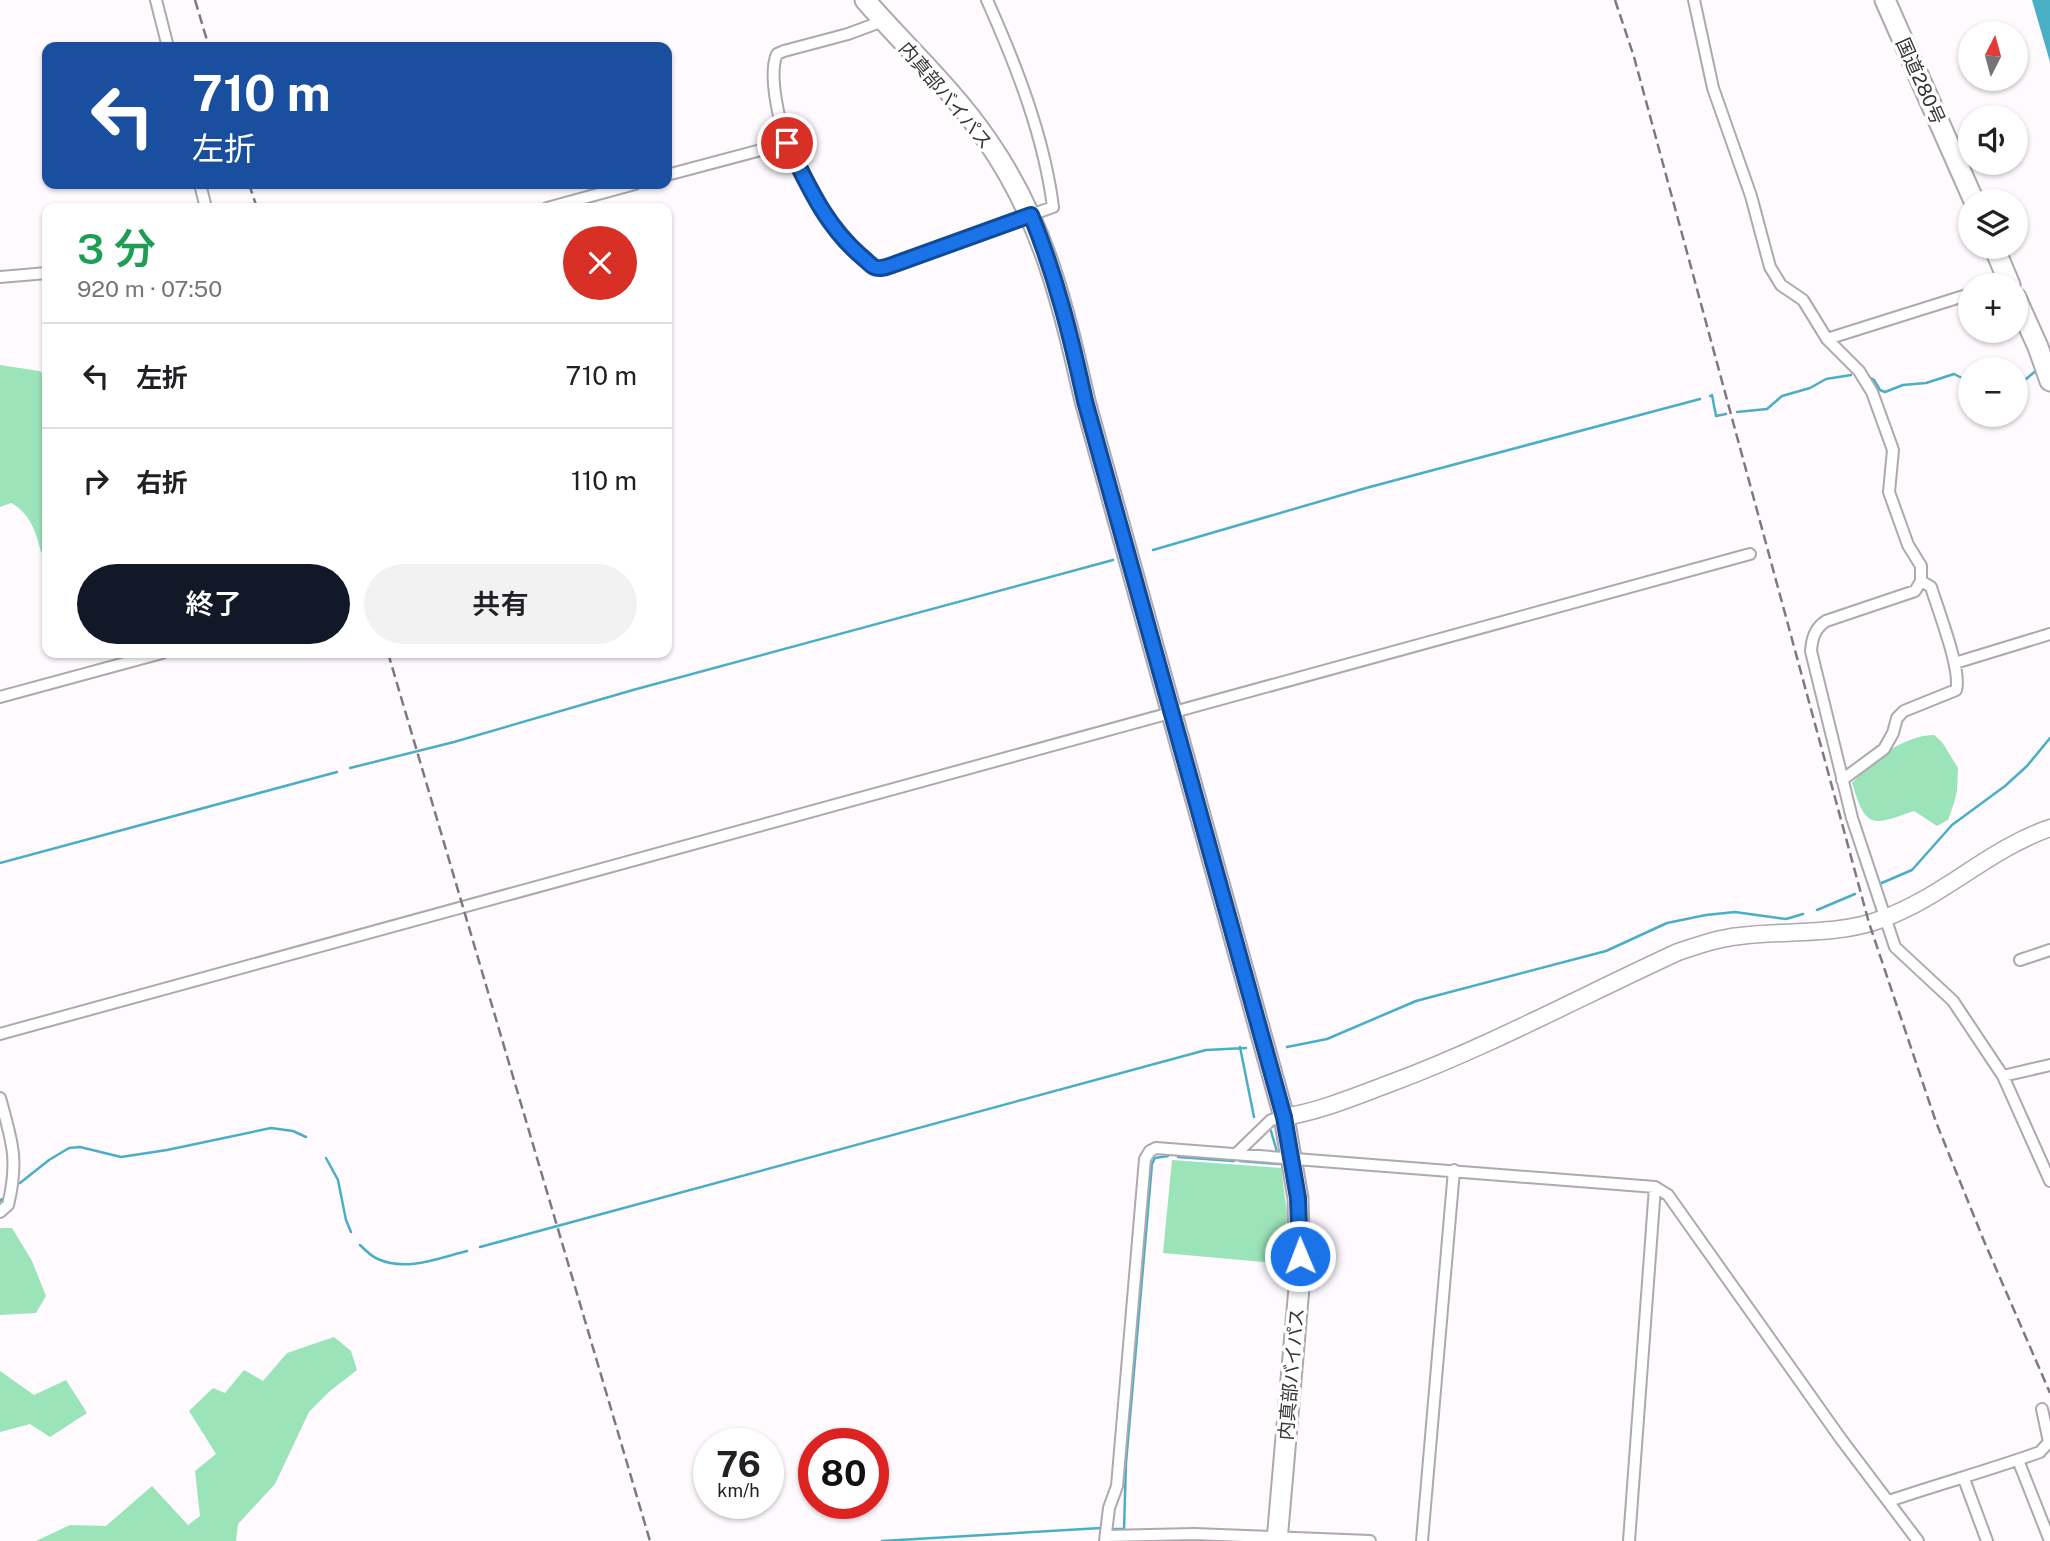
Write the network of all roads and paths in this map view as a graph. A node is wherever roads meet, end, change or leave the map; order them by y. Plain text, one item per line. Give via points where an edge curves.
1 (156, 0) edge
2 (865, 0) edge
3 (987, 0) edge
4 (1694, 0) edge
5 (1885, 0) edge
6 (883, 21) junction
7 (167, 42) edge
8 (787, 143) junction
9 (672, 174) edge
10 (617, 189) edge
11 (1969, 189) edge
12 (565, 203) edge
13 (1031, 215) junction
14 (42, 273) edge
15 (0, 277) edge
16 (1958, 298) edge
17 (2028, 325) edge
18 (1827, 339) junction
19 (2050, 381) edge
20 (1750, 554) dead end
21 (1921, 581) junction
22 (2050, 634) edge
23 (144, 658) edge
24 (1955, 663) junction
25 (0, 697) edge
26 (1171, 713) junction
27 (1842, 780) junction
28 (2050, 828) edge
29 (1884, 918) junction
30 (2050, 950) edge
31 (2020, 960) dead end
32 (0, 1034) edge
33 (2050, 1065) edge
34 (2003, 1076) junction
35 (0, 1098) edge
36 (1284, 1117) junction
37 (1238, 1152) junction
38 (1293, 1157) junction
39 (1454, 1170) junction
40 (2050, 1181) edge
41 (1655, 1187) junction
42 (0, 1212) edge
43 (2042, 1409) dead end
44 (2018, 1460) junction
45 (1964, 1479) junction
46 (1889, 1501) junction
47 (1193, 1537) edge
48 (1106, 1539) edge
49 (1277, 1539) edge
50 (1365, 1541) edge
51 (1370, 1541) edge
52 (1422, 1541) edge
53 (1629, 1541) edge
54 (1918, 1541) edge
55 (1987, 1541) edge
56 (2050, 1541) edge

1 - 7 street
2 - 6 highway, 内真部バイパス
3 - 13 street via 1049,172 1053,207
4 - 18 street via 1713,88 1770,267 1781,285 1802,300
5 - 11 highway, 国道280号
6 - 8 street via 777,54 777,100
6 - 13 highway, 内真部バイパス via 986,138
8 - 9 street
8 - 13 street via 827,219 874,267 895,264
10 - 12 street
13 - 26 highway, 内真部バイパス via 1066,315 1085,401
14 - 15 street
16 - 18 street
17 - 19 highway
18 - 21 street via 1859,371 1872,392 1893,450 1889,492 1908,545 1921,566
20 - 26 street
21 - 24 street via 1931,587
21 - 27 street via 1919,588 1906,596 1826,621 1814,635 1811,651
22 - 24 street
23 - 25 street
24 - 27 street via 1956,690 1904,711 1884,749
26 - 32 street
26 - 36 highway, 内真部バイパス
27 - 29 street
28 - 29 street via 1997,852 1938,893
29 - 34 street via 1895,947 1954,1001
29 - 36 street via 1840,929 1707,942 1430,1069
30 - 31 street
33 - 34 street
34 - 40 street
35 - 42 street via 14,1150 8,1205
36 - 37 street via 1271,1120
36 - 38 highway, 内真部バイパス
37 - 38 street
37 - 48 street via 1156,1147 1145,1159 1117,1486
38 - 39 street
38 - 49 highway, 内真部バイパス via 1300,1276
39 - 41 street
39 - 52 street
41 - 46 street via 1668,1195
41 - 53 street
43 - 44 street via 2049,1442 2040,1452
44 - 45 street
44 - 56 street
45 - 46 street
45 - 55 street
46 - 54 street
47 - 48 street
47 - 49 street
49 - 50 street
50 - 51 street

